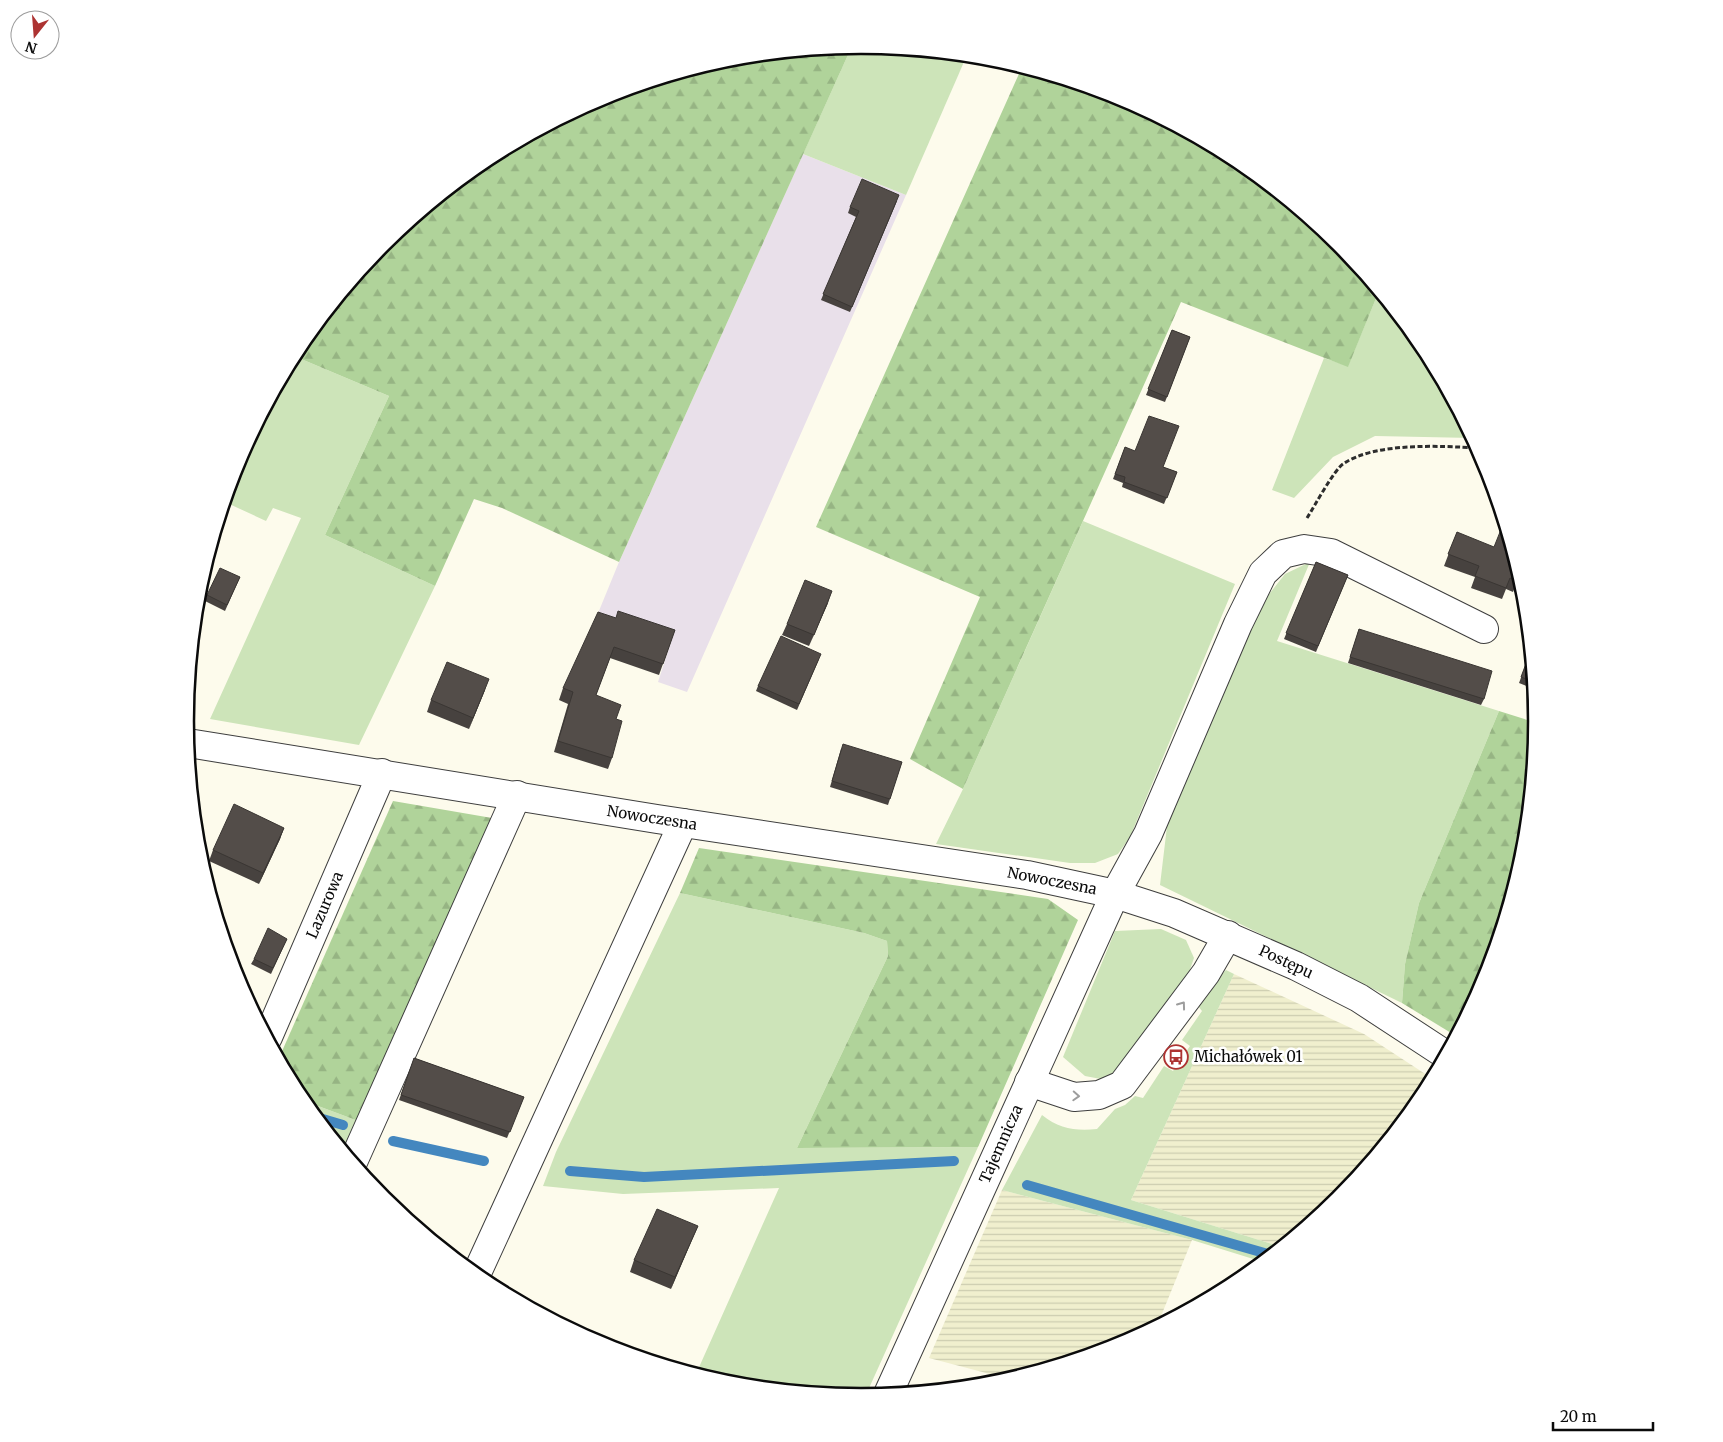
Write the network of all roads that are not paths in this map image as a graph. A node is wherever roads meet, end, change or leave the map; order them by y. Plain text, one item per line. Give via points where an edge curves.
1 (1484, 629) dead end
2 (195, 744) edge
3 (382, 773) junction
4 (517, 795) junction
5 (684, 823) junction
6 (1115, 894) junction
7 (1228, 935) junction
8 (271, 1030) edge
9 (1441, 1052) edge
10 (1029, 1082) junction
11 (356, 1156) edge
12 (479, 1268) edge
13 (891, 1387) edge

1 - 6 street, Tajemnicza via 1331,553 1304,549 1283,554 1263,574 1238,624 1148,834
2 - 3 street, Nowoczesna
3 - 4 street, Nowoczesna
3 - 8 street, Lazurowa
4 - 5 street, Nowoczesna
4 - 11 street
5 - 6 street, Nowoczesna via 1027,875
5 - 12 street
6 - 7 street, Postępu
6 - 10 street, Tajemnicza
7 - 9 street, Postępu via 1359,998
10 -> 7 street via 1074,1097 1100,1095 1122,1085 1206,973
10 - 13 street, Tajemnicza

